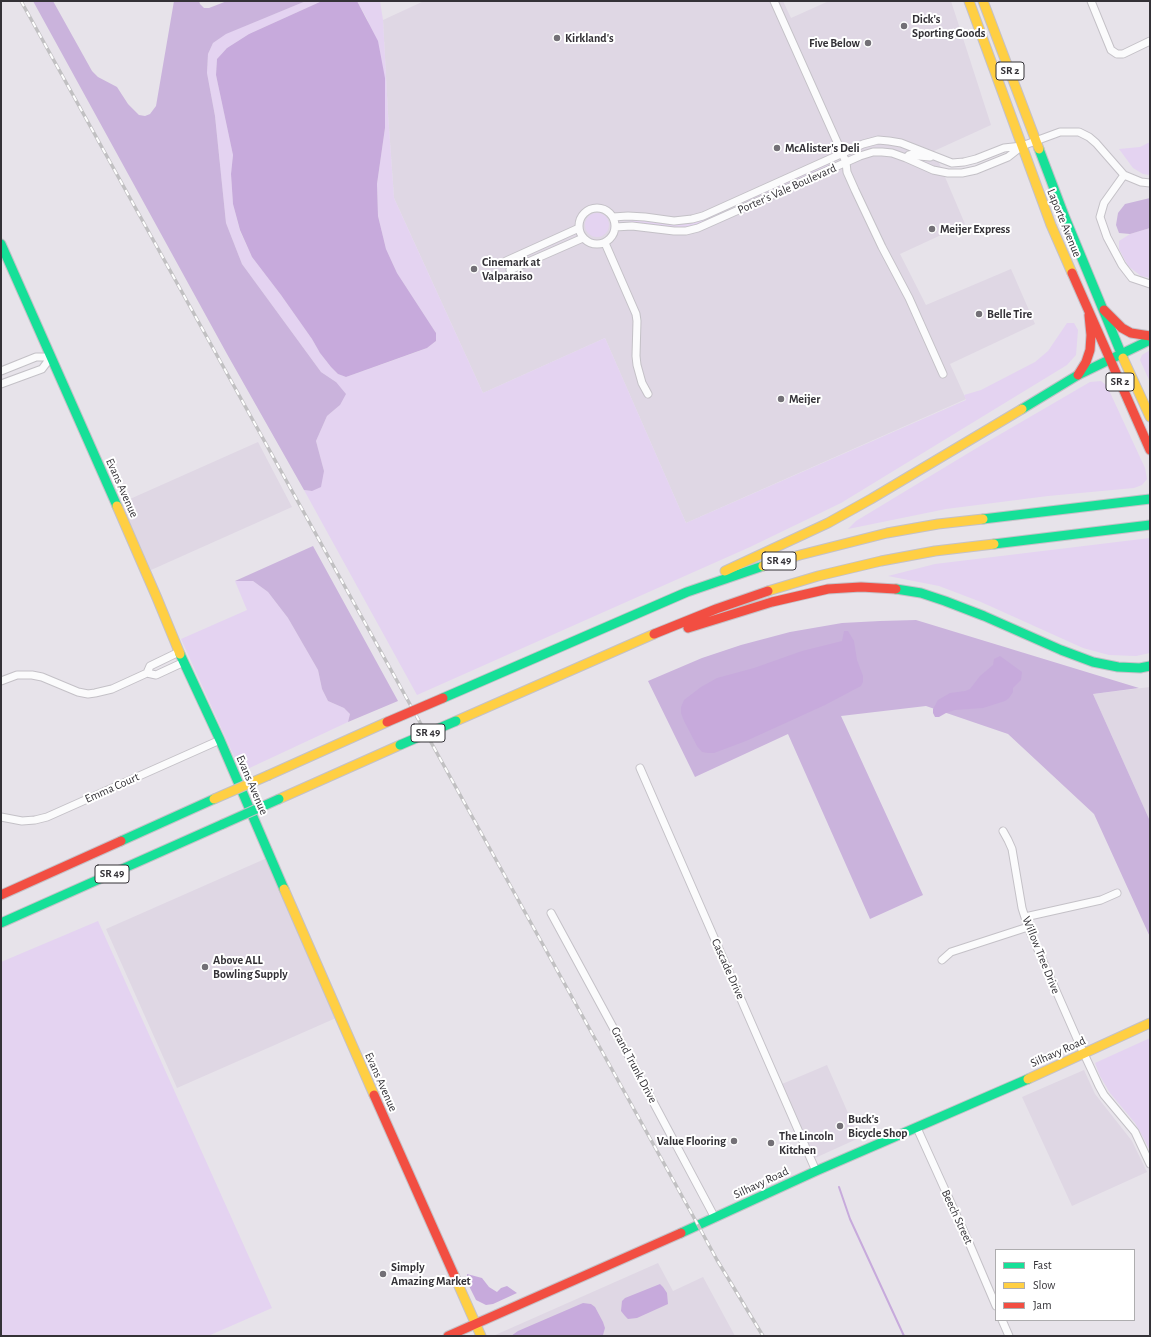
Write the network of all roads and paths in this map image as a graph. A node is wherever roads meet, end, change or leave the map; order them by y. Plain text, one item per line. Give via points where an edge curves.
1 (774, 1) edge
2 (969, 1) edge
3 (983, 1) edge
4 (1091, 1) edge
5 (1150, 41) edge
6 (1036, 140) junction
7 (1022, 146) junction
8 (842, 153) junction
9 (936, 157) junction
10 (906, 158) junction
11 (846, 162) junction
12 (1124, 175) junction
13 (1150, 184) edge
14 (613, 217) junction
15 (579, 228) junction
16 (615, 228) junction
17 (583, 238) junction
18 (605, 243) junction
19 (1, 244) edge
20 (506, 261) dead end
21 (510, 270) dead end
22 (1150, 284) edge
23 (1104, 310) junction
24 (1089, 315) junction
25 (1150, 336) edge
26 (1150, 340) edge
27 (1122, 353) junction
28 (51, 358) junction
29 (1109, 359) junction
30 (1, 371) edge
31 (943, 374) dead end
32 (1078, 375) junction
33 (1, 384) edge
34 (648, 394) dead end
35 (1150, 417) edge
36 (1150, 450) edge
37 (1150, 499) edge
38 (1149, 525) edge
39 (687, 592) junction
40 (179, 652) junction
41 (612, 652) junction
42 (184, 662) junction
43 (1150, 666) edge
44 (147, 673) junction
45 (1, 681) edge
46 (220, 740) junction
47 (640, 768) dead end
48 (1, 817) edge
49 (1003, 831) dead end
50 (1117, 893) dead end
51 (1, 895) edge
52 (550, 913) dead end
53 (1025, 917) junction
54 (1, 923) edge
55 (1028, 927) junction
56 (942, 960) dead end
57 (1150, 1023) edge
58 (1083, 1054) junction
59 (917, 1128) junction
60 (1150, 1164) edge
61 (816, 1171) junction
62 (715, 1218) junction
63 (995, 1304) edge
64 (1002, 1321) edge
65 (475, 1324) junction
66 (448, 1336) edge
67 (481, 1336) edge
68 (1009, 1336) edge

1 - 8 street
2 - 7 main road, Laporte Avenue / SR 2
3 - 6 main road, Laporte Avenue / SR 2
4 - 5 street via 1111,50 1123,54
6 - 7 street, Porter's Vale Boulevard
6 - 12 street, Porter's Vale Boulevard via 1060,132 1079,132 1096,143
6 - 23 main road, Laporte Avenue / SR 2
7 - 9 street, Porter's Vale Boulevard via 1004,148 964,162 952,163
7 - 10 street, Porter's Vale Boulevard via 1003,160 962,173 948,174 933,170
7 - 24 main road, Laporte Avenue / SR 2 via 1050,226
8 - 9 street, Porter's Vale Boulevard via 878,140 901,143
8 - 11 street
8 - 14 street, Porter's Vale Boulevard via 703,216 674,221 641,216
9 - 10 street via 913,154
10 - 11 street, Porter's Vale Boulevard via 873,152
11 - 16 street, Porter's Vale Boulevard via 698,228 674,232 632,226
11 - 31 street via 852,185 909,298
12 - 13 street
12 - 22 street via 1104,203 1100,217 1122,265 1132,278
14 - 15 street via 609,212 596,208 584,213
14 - 16 street
15 - 17 street
15 - 20 street
16 - 18 street via 613,236
17 - 18 street via 591,243
17 - 21 street
18 - 34 street via 636,314 637,365 642,384
19 - 28 main road, Evans Avenue
23 - 25 main road, SR 2 via 1127,331
23 - 27 main road, Laporte Avenue
24 - 29 main road, Laporte Avenue / SR 2
24 - 32 main road via 1090,350
26 - 27 main road
27 - 29 main road
27 - 35 main road, Laporte Avenue
28 - 30 street via 36,357
28 - 33 street via 42,369
28 - 40 main road, Evans Avenue
29 - 32 main road
29 - 36 main road, Laporte Avenue / SR 2
32 - 39 main road via 859,506 722,572
37 - 39 main road, SR 49 via 938,524 888,533 752,569
38 - 41 main road, SR 49 via 935,551 832,573 763,592
39 - 51 main road, SR 49, bridge via 387,722
40 - 42 main road, Evans Avenue
40 - 44 street via 150,666
41 - 43 main road via 772,602 828,589 861,587 921,593 984,616 1093,662 1118,667
41 - 54 main road, SR 49, bridge
42 - 44 street via 156,675
42 - 46 main road, Evans Avenue
44 - 45 street via 112,689 88,694 32,675 17,675
46 - 48 street, Emma Court via 48,817 22,821
46 - 65 main road, Evans Avenue
47 - 61 street, Cascade Drive
49 - 53 street, Willow Tree Drive via 1012,849
50 - 53 street via 1100,900
52 - 62 street, Grand Trunk Drive
53 - 55 street, Willow Tree Drive
55 - 56 street via 951,952
55 - 58 street, Willow Tree Drive
57 - 58 main road, Silhavy Road
58 - 59 main road, Silhavy Road
58 - 60 street, Willow Tree Drive via 1102,1090 1139,1138
59 - 61 main road, Silhavy Road
59 - 63 street, Beech Street
61 - 62 main road, Silhavy Road
62 - 65 main road, Silhavy Road
64 - 68 street
65 - 66 main road, Silhavy Road
65 - 67 main road, Evans Avenue

